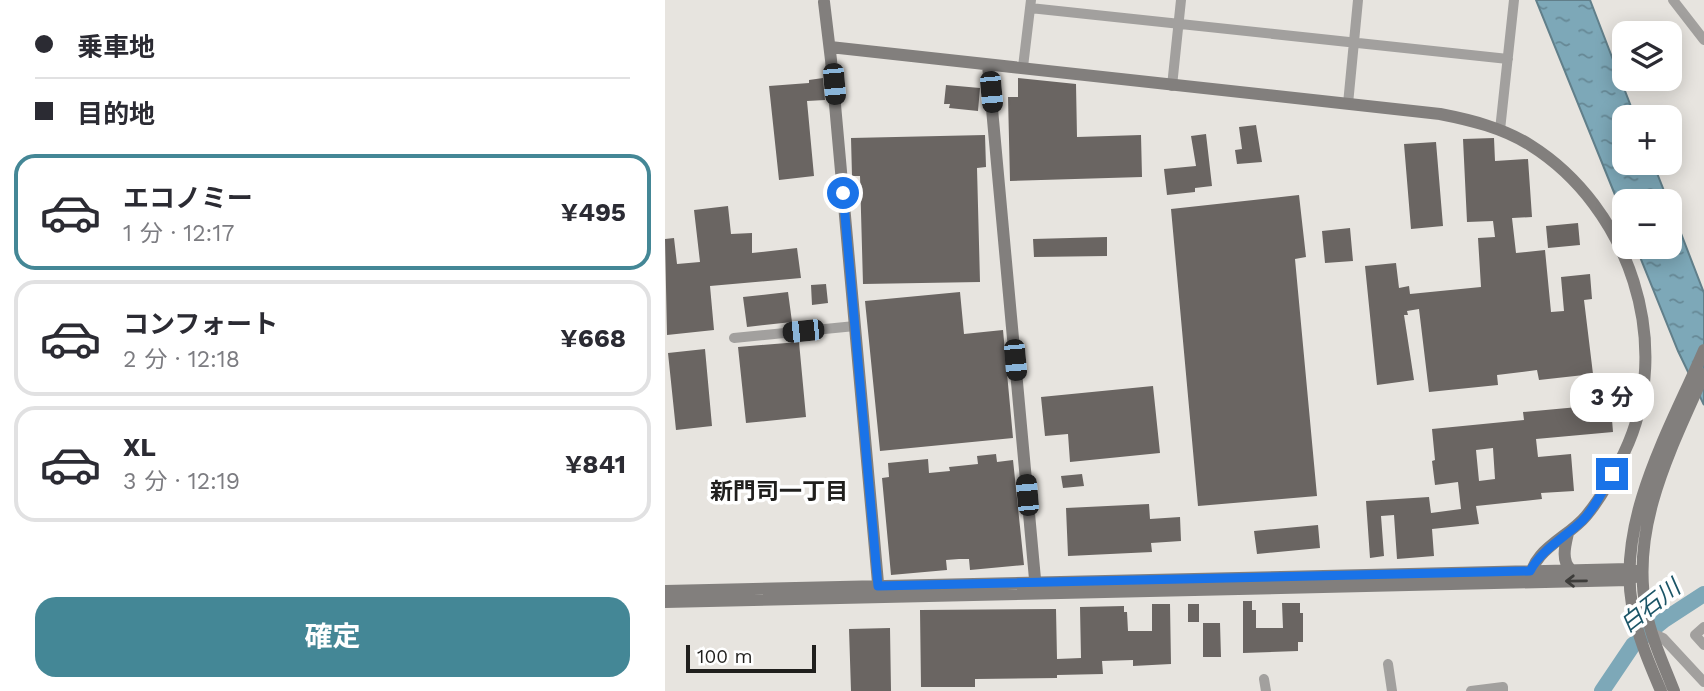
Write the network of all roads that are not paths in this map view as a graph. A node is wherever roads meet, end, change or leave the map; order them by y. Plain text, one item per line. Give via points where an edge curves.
1 (1181, 0) edge
2 (1358, 0) edge
3 (1514, 0) edge
4 (1673, 0) edge
5 (824, 2) edge
6 (1031, 4) edge
7 (1178, 24) junction
8 (1704, 40) edge
9 (1354, 43) junction
10 (829, 47) junction
11 (1508, 59) junction
12 (988, 65) junction
13 (1023, 67) junction
14 (1172, 86) junction
15 (1348, 104) junction
16 (1500, 130) junction
17 (855, 326) junction
18 (734, 338) dead end
19 (1704, 350) edge
20 (1704, 374) edge
21 (1691, 393) junction
22 (1568, 533) junction
23 (1571, 570) junction
24 (1633, 574) junction
25 (1530, 577) junction
26 (1036, 588) junction
27 (665, 591) edge
28 (879, 592) junction
29 (665, 602) edge
30 (1704, 627) edge
31 (1652, 633) junction
32 (1704, 645) edge
33 (1388, 664) dead end
34 (1264, 679) dead end
35 (1704, 682) edge
36 (1266, 691) edge
37 (1392, 691) edge
38 (1471, 691) edge
39 (1503, 691) edge
40 (1661, 691) edge
41 (1674, 691) edge

1 - 7 street
2 - 9 street
3 - 11 street
4 - 8 street
5 - 10 street
6 - 7 street
6 - 13 street
7 - 9 street
7 - 14 street
9 - 11 street
9 - 15 street
10 - 12 street
10 - 17 street
11 - 16 street
12 - 13 street
12 - 26 street
13 - 14 street
14 - 15 street
15 - 16 street via 1440,114
16 - 22 street via 1556,163 1600,211 1629,268 1643,323 1645,375 1625,451 1598,500
17 - 18 street
17 - 28 street
19 - 21 street
20 - 21 street
21 - 24 street via 1648,478 1638,514
22 - 23 street via 1565,559
22 - 25 street via 1544,552
23 - 24 street
23 - 25 street
24 -> 25 street
24 - 31 street
24 - 40 street via 1636,624
25 - 26 street
26 - 28 street
27 - 28 street
28 - 29 street
30 - 32 street via 1695,635
31 - 35 street via 1664,638
31 - 41 street
33 - 37 street
34 - 36 street
38 - 39 street via 1503,687

